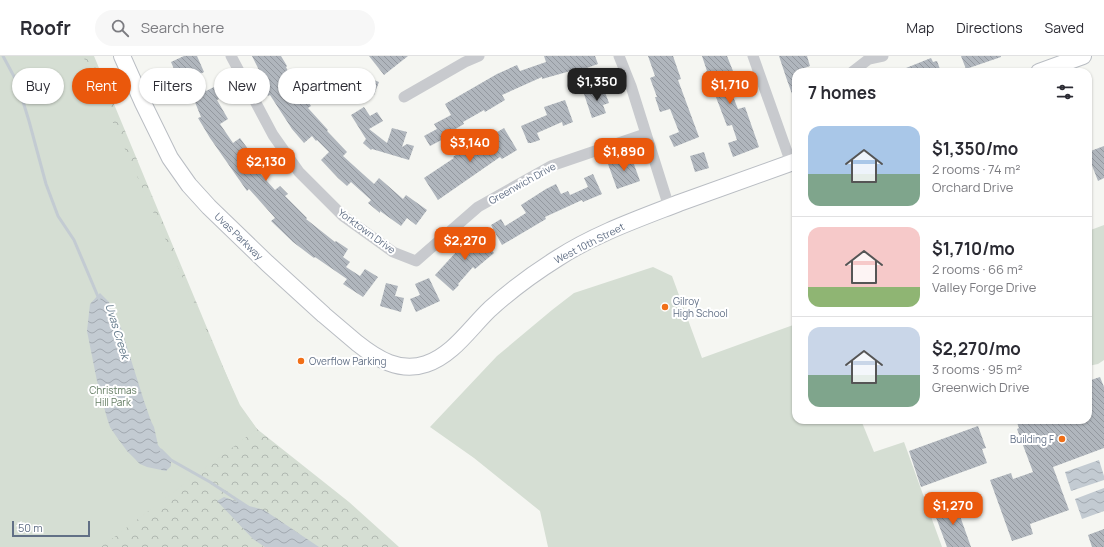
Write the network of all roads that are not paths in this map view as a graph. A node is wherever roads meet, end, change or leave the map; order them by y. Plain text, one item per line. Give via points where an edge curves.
1 (122, 56) edge
2 (231, 56) edge
3 (479, 56) edge
4 (619, 56) edge
5 (753, 56) edge
6 (883, 56) edge
7 (1083, 56) edge
8 (868, 58) edge
9 (857, 68) edge
10 (1050, 68) edge
11 (404, 97) dead end
12 (645, 134) junction
13 (792, 159) edge
14 (792, 162) edge
15 (669, 207) junction
16 (416, 261) joint
17 (409, 366) joint

1 - 17 street, Uvas Parkway via 170,158 188,185 295,289 357,343 384,361
2 - 16 street, Yorktown Drive via 274,135 299,172 343,216 394,252
3 - 11 street
4 - 12 street
5 - 13 street
6 - 8 street
7 - 10 street
8 - 9 street
12 - 15 street
12 - 16 street, Greenwich Drive via 551,166 478,207
14 - 15 street, West 10th Street
15 - 17 street, West 10th Street via 605,233 560,257 503,298 442,356 426,364

